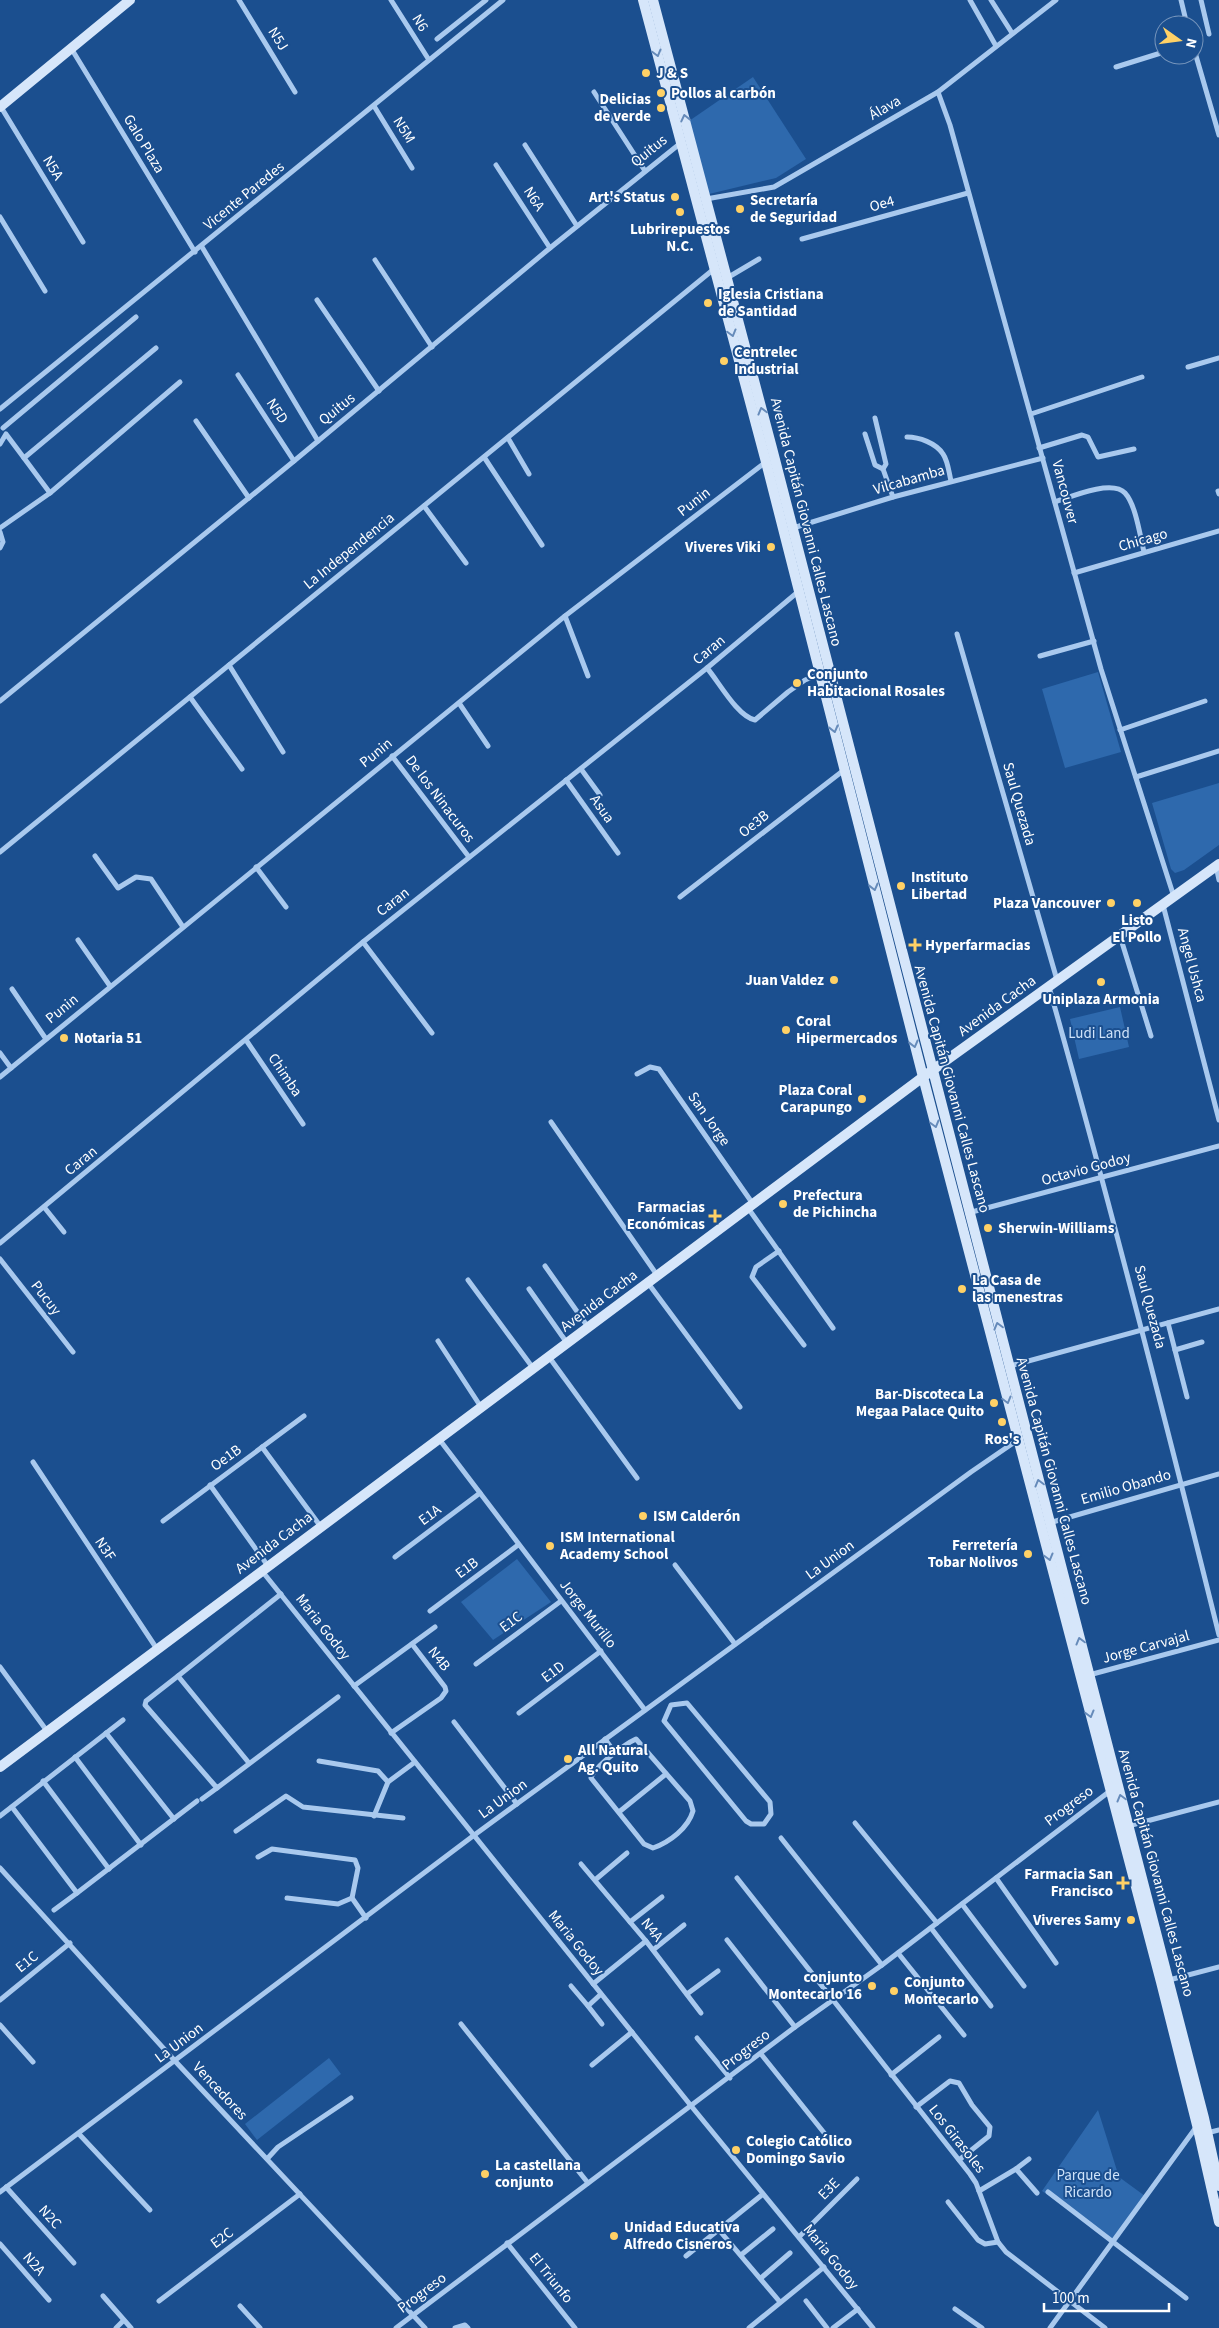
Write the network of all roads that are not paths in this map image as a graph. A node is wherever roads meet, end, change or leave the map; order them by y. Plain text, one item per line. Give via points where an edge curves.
1 (130, 0) edge
2 (239, 0) edge
3 (391, 0) edge
4 (486, 0) edge
5 (503, 0) edge
6 (970, 0) edge
7 (991, 0) edge
8 (1056, 0) edge
9 (1181, 0) edge
10 (1201, 0) edge
11 (650, 2) edge
12 (1185, 15) edge
13 (1012, 33) junction
14 (1209, 34) dead end
15 (437, 39) dead end
16 (996, 46) junction
17 (71, 48) junction
18 (1154, 55) edge
19 (429, 60) junction
20 (1199, 65) edge
21 (1116, 67) dead end
22 (295, 92) dead end
23 (594, 92) dead end
24 (938, 92) junction
25 (374, 106) junction
26 (0, 107) edge
27 (1219, 136) edge
28 (685, 140) junction
29 (525, 146) dead end
30 (496, 165) dead end
31 (412, 168) dead end
32 (645, 171) junction
33 (968, 193) junction
34 (706, 199) junction
35 (0, 217) edge
36 (577, 226) junction
37 (802, 239) dead end
38 (83, 242) dead end
39 (202, 247) junction
40 (550, 248) junction
41 (195, 252) junction
42 (759, 259) dead end
43 (375, 260) dead end
44 (714, 269) junction
45 (727, 278) junction
46 (45, 290) dead end
47 (317, 300) dead end
48 (136, 317) dead end
49 (432, 347) junction
50 (156, 348) dead end
51 (1219, 358) edge
52 (1188, 367) dead end
53 (238, 375) dead end
54 (1142, 376) dead end
55 (180, 382) dead end
56 (379, 392) junction
57 (0, 409) edge
58 (1031, 414) junction
59 (875, 418) dead end
60 (196, 421) dead end
61 (1, 426) edge
62 (6, 434) junction
63 (865, 434) dead end
64 (907, 437) dead end
65 (508, 438) junction
66 (318, 441) junction
67 (0, 444) edge
68 (1039, 448) junction
69 (1134, 450) dead end
70 (484, 457) junction
71 (24, 458) junction
72 (1043, 458) junction
73 (770, 460) junction
74 (294, 461) junction
75 (883, 469) junction
76 (528, 474) dead end
77 (951, 481) junction
78 (50, 492) junction
79 (249, 498) junction
80 (893, 498) junction
81 (1055, 502) junction
82 (424, 506) junction
83 (0, 530) edge
84 (787, 530) junction
85 (1219, 531) edge
86 (542, 545) dead end
87 (0, 548) edge
88 (1144, 552) junction
89 (466, 563) dead end
90 (1074, 573) junction
91 (802, 589) junction
92 (565, 616) junction
93 (957, 634) dead end
94 (1094, 641) junction
95 (1040, 656) dead end
96 (229, 665) junction
97 (707, 668) junction
98 (820, 674) junction
99 (588, 676) dead end
100 (190, 697) junction
101 (0, 701) edge
102 (1205, 702) dead end
103 (458, 703) junction
104 (1120, 730) junction
105 (488, 746) dead end
106 (1219, 751) edge
107 (283, 752) dead end
108 (392, 756) junction
109 (581, 768) junction
110 (242, 769) dead end
111 (844, 770) junction
112 (1136, 777) junction
113 (566, 780) junction
114 (600, 795) dead end
115 (0, 852) edge
116 (618, 853) dead end
117 (94, 856) dead end
118 (469, 857) junction
119 (1218, 865) edge
120 (256, 867) junction
121 (1219, 880) edge
122 (680, 897) dead end
123 (1174, 897) junction
124 (1163, 904) junction
125 (286, 907) dead end
126 (183, 927) junction
127 (1120, 936) junction
128 (78, 940) dead end
129 (362, 942) junction
130 (1053, 984) junction
131 (110, 986) junction
132 (12, 989) dead end
133 (432, 1033) dead end
134 (1152, 1036) dead end
135 (46, 1039) junction
136 (246, 1040) junction
137 (0, 1053) edge
138 (11, 1068) junction
139 (932, 1072) junction
140 (637, 1074) dead end
141 (0, 1077) edge
142 (923, 1077) junction
143 (1219, 1117) edge
144 (551, 1122) dead end
145 (303, 1124) dead end
146 (1219, 1146) edge
147 (1103, 1177) junction
148 (751, 1206) junction
149 (44, 1207) junction
150 (964, 1214) junction
151 (64, 1232) dead end
152 (0, 1244) edge
153 (779, 1251) junction
154 (0, 1258) edge
155 (545, 1266) dead end
156 (657, 1276) junction
157 (468, 1280) dead end
158 (648, 1283) junction
159 (529, 1289) dead end
160 (1219, 1309) edge
161 (1168, 1323) junction
162 (588, 1327) junction
163 (833, 1328) dead end
164 (1143, 1330) junction
165 (438, 1341) dead end
166 (1202, 1342) dead end
167 (567, 1344) junction
168 (804, 1345) dead end
169 (1175, 1350) junction
170 (73, 1352) dead end
171 (549, 1357) junction
172 (1004, 1368) junction
173 (533, 1369) junction
174 (1188, 1397) dead end
175 (740, 1406) dead end
176 (481, 1408) junction
177 (304, 1416) dead end
178 (1023, 1438) junction
179 (438, 1439) junction
180 (262, 1447) junction
181 (33, 1462) dead end
182 (1219, 1474) edge
183 (637, 1478) dead end
184 (1181, 1484) junction
185 (210, 1485) junction
186 (480, 1493) junction
187 (163, 1521) dead end
188 (1045, 1524) junction
189 (321, 1527) junction
190 (518, 1545) junction
191 (395, 1557) dead end
192 (675, 1565) dead end
193 (265, 1569) junction
194 (281, 1594) junction
195 (560, 1601) junction
196 (430, 1611) dead end
197 (435, 1627) dead end
198 (1219, 1635) edge
199 (1219, 1640) edge
200 (412, 1644) junction
201 (735, 1644) junction
202 (157, 1650) junction
203 (601, 1651) junction
204 (476, 1664) dead end
205 (0, 1667) edge
206 (178, 1676) junction
207 (1085, 1676) junction
208 (354, 1686) junction
209 (666, 1695) junction
210 (338, 1696) dead end
211 (671, 1704) junction
212 (645, 1710) junction
213 (519, 1714) dead end
214 (123, 1720) dead end
215 (454, 1722) dead end
216 (47, 1732) junction
217 (106, 1733) junction
218 (391, 1733) junction
219 (605, 1740) junction
220 (615, 1753) junction
221 (75, 1757) junction
222 (319, 1761) dead end
223 (414, 1762) junction
224 (249, 1763) junction
225 (0, 1767) edge
226 (666, 1774) junction
227 (43, 1781) junction
228 (388, 1782) junction
229 (217, 1788) junction
230 (1110, 1791) junction
231 (1219, 1802) edge
232 (517, 1804) junction
233 (12, 1807) junction
234 (619, 1812) junction
235 (0, 1816) edge
236 (374, 1816) junction
237 (403, 1818) dead end
238 (174, 1820) junction
239 (855, 1823) dead end
240 (1124, 1827) junction
241 (236, 1831) dead end
242 (474, 1836) junction
243 (781, 1838) dead end
244 (141, 1845) junction
245 (627, 1854) dead end
246 (258, 1857) dead end
247 (581, 1864) dead end
248 (0, 1868) edge
249 (109, 1869) junction
250 (737, 1878) dead end
251 (996, 1878) junction
252 (594, 1880) junction
253 (78, 1893) junction
254 (662, 1896) dead end
255 (287, 1898) dead end
256 (352, 1898) junction
257 (962, 1904) junction
258 (54, 1910) dead end
259 (366, 1918) junction
260 (630, 1922) junction
261 (937, 1923) junction
262 (684, 1925) dead end
263 (931, 1928) junction
264 (727, 1940) dead end
265 (646, 1942) junction
266 (70, 1943) junction
267 (653, 1950) junction
268 (898, 1953) junction
269 (1056, 1962) dead end
270 (882, 1964) junction
271 (1219, 1967) edge
272 (718, 1971) dead end
273 (1165, 1981) junction
274 (593, 1984) junction
275 (571, 1986) dead end
276 (1024, 1986) dead end
277 (601, 1994) junction
278 (687, 1994) junction
279 (0, 2000) edge
280 (832, 2000) junction
281 (588, 2006) junction
282 (991, 2006) dead end
283 (701, 2013) dead end
284 (460, 2024) dead end
285 (602, 2024) dead end
286 (0, 2025) edge
287 (795, 2027) junction
288 (632, 2032) junction
289 (964, 2034) dead end
290 (939, 2037) dead end
291 (697, 2038) dead end
292 (761, 2054) junction
293 (175, 2061) junction
294 (33, 2062) dead end
295 (592, 2065) dead end
296 (891, 2075) junction
297 (730, 2078) junction
298 (350, 2098) dead end
299 (692, 2107) junction
300 (916, 2107) junction
301 (1201, 2122) junction
302 (1219, 2130) edge
303 (80, 2134) junction
304 (825, 2134) dead end
305 (1204, 2135) junction
306 (267, 2158) junction
307 (1030, 2158) dead end
308 (959, 2160) junction
309 (1016, 2169) junction
310 (857, 2179) dead end
311 (588, 2183) junction
312 (1219, 2186) edge
313 (6, 2187) junction
314 (979, 2190) junction
315 (0, 2192) edge
316 (1048, 2192) dead end
317 (1037, 2193) dead end
318 (300, 2194) junction
319 (764, 2194) junction
320 (948, 2202) dead end
321 (150, 2210) dead end
322 (1219, 2222) edge
323 (773, 2229) dead end
324 (718, 2230) junction
325 (799, 2237) junction
326 (1112, 2240) junction
327 (998, 2242) junction
328 (507, 2243) junction
329 (0, 2244) edge
330 (790, 2253) dead end
331 (741, 2255) junction
332 (686, 2256) dead end
333 (74, 2263) dead end
334 (824, 2267) junction
335 (761, 2278) junction
336 (103, 2296) dead end
337 (1186, 2298) dead end
338 (49, 2300) dead end
339 (159, 2301) dead end
340 (806, 2301) dead end
341 (1069, 2301) junction
342 (780, 2302) junction
343 (240, 2306) dead end
344 (858, 2309) junction
345 (955, 2309) dead end
346 (414, 2315) junction
347 (123, 2321) junction
348 (116, 2328) edge
349 (131, 2328) edge
350 (260, 2328) edge
351 (396, 2328) edge
352 (425, 2328) edge
353 (456, 2328) edge
354 (468, 2328) edge
355 (575, 2328) edge
356 (749, 2328) edge
357 (827, 2328) edge
358 (833, 2328) edge
359 (873, 2328) edge
360 (982, 2328) edge
361 (1050, 2328) edge
362 (1105, 2328) edge

1 - 17 main road
2 - 22 street, N5J
3 - 19 street, N6
4 - 15 street
5 - 19 street, Vicente Paredes
6 - 16 street
7 - 13 street
8 - 13 street, Álava
9 - 12 street
10 - 14 street
11 - 28 main road, Avenida Capitán Giovanni Calles Lascano
13 - 16 street, Álava
16 - 24 street, Álava
17 - 26 main road
17 - 41 street, Galo Plaza
18 - 21 street
19 - 25 street, Vicente Paredes
20 - 27 street
23 - 32 street
24 - 33 street, Vancouver
24 - 34 street, Álava via 774,187
25 - 31 street, N5M
25 - 39 street, Vicente Paredes
26 - 38 street, N5A
28 - 32 street, Quitus
28 - 34 main road, Avenida Capitán Giovanni Calles Lascano
28 - 44 main road, Avenida Capitán Giovanni Calles Lascano
29 - 36 street
30 - 40 street, N6A
32 - 36 street, Quitus
33 - 37 street, Oe4
33 - 58 street, Vancouver
34 - 45 main road, Avenida Capitán Giovanni Calles Lascano
35 - 46 street
36 - 40 street, Quitus
39 - 41 street, Vicente Paredes
39 - 66 street
40 - 49 street, Quitus
41 - 57 street, Vicente Paredes
42 - 45 street
43 - 49 street
44 - 65 street, La Independencia
44 -> 73 main road, Avenida Capitán Giovanni Calles Lascano
73 -> 45 main road, Avenida Capitán Giovanni Calles Lascano
47 - 56 street
48 - 61 street
49 - 56 street, Quitus
50 - 71 street
51 - 52 street
53 - 74 street, N5D
54 - 58 street
55 - 78 street
56 - 66 street, Quitus
58 - 68 street, Vancouver
59 - 75 street via 886,464
60 - 79 street
61 - 62 street
62 - 67 street
62 - 71 street
63 - 75 street via 875,465
64 - 77 street via 918,437 940,450
65 - 70 street, La Independencia
65 - 76 street
66 - 74 street, Quitus
68 - 69 street via 1082,435 1088,436 1098,457
68 - 72 street, Vancouver
70 - 82 street, La Independencia
70 - 86 street
71 - 78 street
72 - 77 street, Vilcabamba
72 - 81 street, Vancouver
73 - 84 main road, Avenida Capitán Giovanni Calles Lascano
73 - 92 street, Punin
74 - 79 street, Quitus
75 - 80 street
77 - 80 street, Vilcabamba
78 - 83 street
79 - 101 street, Quitus
80 - 84 street, Vilcabamba
81 - 88 street via 1094,489 1118,489 1125,493 1133,510
81 - 90 street, Vancouver
82 - 89 street
82 - 96 street, La Independencia
83 - 87 street via 3,542
84 - 91 main road, Avenida Capitán Giovanni Calles Lascano
85 - 88 street, Chicago
88 - 90 street, Chicago
90 - 94 street, Vancouver
91 - 97 street, Caran
91 - 98 main road, Avenida Capitán Giovanni Calles Lascano
91 - 139 main road, Avenida Capitán Giovanni Calles Lascano
92 - 99 street
92 - 103 street, Punin
93 - 130 street, Saul Quezada
94 - 95 street
94 - 104 street, Vancouver
96 - 100 street, La Independencia
96 - 107 street
97 - 98 street via 741,712 748,719 755,720 788,692
97 - 109 street, Caran
98 -> 111 main road, Avenida Capitán Giovanni Calles Lascano
100 - 110 street
100 - 115 street, La Independencia
102 - 104 street
103 - 105 street
103 - 108 street, Punin
104 - 112 street, Vancouver
106 - 112 street
108 - 118 street, De los Ninacuros
108 - 120 street, Punin
109 - 113 street, Caran
109 - 114 street
111 - 122 street, Oe3B
111 -> 142 main road, Avenida Capitán Giovanni Calles Lascano
112 - 123 street, Vancouver
113 - 116 street, Asua
113 - 118 street, Caran
117 - 126 street via 118,888 136,876 151,879
118 - 129 street, Caran
119 - 121 street
119 - 123 main road, Avenida Cacha
120 - 125 street
120 - 126 street, Punin
123 - 124 main road, Avenida Cacha
124 - 127 main road, Avenida Cacha
124 - 143 street, Angel Ushca
126 - 131 street, Punin
127 - 130 main road, Avenida Cacha
127 - 134 street
128 - 131 street
129 - 133 street
129 - 136 street, Caran
130 - 139 main road, Avenida Cacha
130 - 147 street, Saul Quezada
131 - 135 street, Punin
132 - 135 street
135 - 138 street, Punin
136 - 145 street, Chimba
136 - 149 street, Caran
137 - 138 street
138 - 141 street, Punin
139 - 142 main road, Avenida Cacha
139 - 150 main road, Avenida Capitán Giovanni Calles Lascano
140 - 148 street, San Jorge via 650,1067 659,1069
142 - 148 main road, Avenida Cacha
142 -> 150 main road, Avenida Capitán Giovanni Calles Lascano
144 - 156 street
146 - 147 street, Octavio Godoy
147 - 150 street, Octavio Godoy
147 - 164 street, Saul Quezada
148 - 153 street, San Jorge
148 - 156 main road, Avenida Cacha
149 - 151 street
149 - 152 street, Caran
150 - 172 main road
153 - 163 street, San Jorge
153 - 168 street via 756,1266 752,1277
154 - 170 street, Pucuy
155 - 162 street
156 - 158 main road, Avenida Cacha
157 - 173 street
158 - 162 main road, Avenida Cacha
158 - 175 street
159 - 167 street
160 - 161 street
161 - 164 street
161 - 169 street
162 - 167 main road, Avenida Cacha
164 - 172 street
164 - 184 street, Saul Quezada
165 - 176 street
166 - 169 street
167 - 171 main road, Avenida Cacha
169 - 174 street
171 - 173 main road, Avenida Cacha
171 - 183 street
172 - 178 main road
173 - 176 main road, Avenida Cacha
176 - 179 main road, Avenida Cacha
177 - 180 street, Oe1B
178 - 188 main road
178 - 201 street, La Union
179 - 186 street, Jorge Murillo
179 - 189 main road, Avenida Cacha
180 - 185 street, Oe1B
180 - 189 street
181 - 202 street, N3F
182 - 184 street, Emilio Obando
184 - 188 street, Emilio Obando
184 - 198 street, Saul Quezada
185 - 187 street, Oe1B
185 - 193 street, Maria Godoy
186 - 190 street, Jorge Murillo
186 - 191 street, E1A
188 - 207 main road
189 - 193 main road, Avenida Cacha
190 - 195 street, Jorge Murillo
190 - 196 street, E1B
192 - 201 street
193 - 194 street, Maria Godoy
193 - 202 main road, Avenida Cacha
194 - 206 street
194 - 208 street, Maria Godoy
195 - 203 street, Jorge Murillo
195 - 204 street, E1C
197 - 200 street
199 - 207 street, Jorge Carvajal
200 - 208 street
200 - 218 street, N4B via 446,1691 441,1698
201 - 209 street, La Union
202 - 216 main road, Avenida Cacha
203 - 212 street, Jorge Murillo
203 - 213 street, E1D
205 - 216 street
206 - 224 street
206 - 229 street via 145,1705
207 -> 230 main road
240 -> 207 main road, Avenida Capitán Giovanni Calles Lascano
208 - 218 street, Maria Godoy
209 - 211 street
209 - 212 street, La Union
210 - 224 street
211 - 211 street via 687,1703 763,1792 772,1809 764,1824 746,1821 664,1721
212 - 219 street, La Union
214 - 217 street
215 - 232 street
216 - 225 main road, Avenida Cacha
217 - 221 street
217 - 238 street
218 - 223 street, Maria Godoy
219 - 220 street
219 - 232 street, La Union
220 - 226 street via 638,1740
220 - 234 street via 590,1778
221 - 227 street
221 - 244 street
222 - 228 street via 378,1771
223 - 228 street
223 - 242 street, Maria Godoy
224 - 229 street
226 - 234 street
226 - 234 street via 690,1802 693,1811 690,1821 676,1835 653,1848 644,1844
227 - 233 street
227 - 249 street
228 - 236 street
229 - 238 street
230 - 240 main road
230 - 251 street, Progreso
231 - 240 street
232 - 242 street, La Union
233 - 235 street
233 - 253 street
236 - 237 street
236 - 241 street via 303,1807 286,1796
238 - 244 street
239 - 261 street
240 - 273 main road, Avenida Capitán Giovanni Calles Lascano
242 - 259 street, La Union
242 - 274 street, Maria Godoy
243 - 270 street
244 - 249 street
245 - 252 street
246 - 256 street via 272,1849 355,1860 358,1868
247 - 252 street, N4A
248 - 266 street, Vencedores
249 - 253 street
250 - 280 street, Los Girasoles
251 - 257 street, Progreso
251 - 269 street
252 - 260 street, N4A
253 - 258 street
254 - 260 street
255 - 256 street via 336,1904
256 - 259 street
257 - 261 street, Progreso
257 - 276 street
259 - 293 street, La Union
260 - 265 street, N4A
261 - 263 street, Progreso
262 - 267 street
263 - 268 street, Progreso
263 - 282 street
264 - 287 street
265 - 267 street, N4A
265 - 274 street
266 - 279 street, E1C
266 - 293 street, Vencedores
267 - 278 street, N4A
268 - 270 street, Progreso
268 - 289 street
270 - 280 street, Progreso
271 - 273 street
272 - 278 street
273 - 301 main road, Avenida Capitán Giovanni Calles Lascano
274 - 277 street, Maria Godoy
275 - 281 street
277 - 281 street
277 - 288 street, Maria Godoy
278 - 283 street, N4A
280 - 287 street, Progreso
280 - 296 street, Los Girasoles
281 - 285 street
284 - 311 street
286 - 294 street
287 - 292 street, Progreso
288 - 295 street
288 - 299 street, Maria Godoy
290 - 296 street
291 - 297 street
292 - 297 street, Progreso
292 - 304 street
293 - 303 street, La Union
293 - 306 street, Vencedores
296 - 300 street, Los Girasoles
297 - 299 street, Progreso
298 - 306 street
299 - 311 street, Progreso
299 - 319 street, Maria Godoy
300 - 308 street, Los Girasoles
300 - 308 street via 950,2081 959,2083 991,2131
301 - 305 main road, Avenida Capitán Giovanni Calles Lascano
301 - 326 street
302 - 305 street
303 - 313 street, La Union
303 - 321 street
305 - 312 main road, Avenida Capitán Giovanni Calles Lascano
305 - 322 main road, Avenida Capitán Giovanni Calles Lascano
306 - 318 street, Vencedores
307 - 309 street
308 - 314 street, Los Girasoles
309 - 314 street
309 - 317 street
310 - 325 street, E3E
311 - 328 street, Progreso
313 - 315 street, La Union
313 - 333 street, N2C
314 - 327 street, Los Girasoles
316 - 326 street
318 - 339 street, E2C
318 - 346 street, Vencedores
319 - 324 street
319 - 325 street, Maria Godoy
320 - 327 street via 978,2240 985,2244
323 - 331 street
324 - 331 street
324 - 332 street
325 - 334 street, Maria Godoy
326 - 337 street
326 - 341 street
327 - 341 street, Los Girasoles via 1006,2252
328 - 346 street, Progreso
328 - 355 street, El Triunfo
329 - 338 street, N2A
330 - 335 street
331 - 335 street
334 - 342 street
334 - 344 street, Maria Godoy
335 - 342 street
336 - 347 street
340 - 357 street
341 - 361 street
341 - 362 street, Los Girasoles
342 - 356 street
343 - 350 street
344 - 358 street
344 - 359 street, Maria Godoy
345 - 360 street
346 - 351 street, Progreso
346 - 352 street, Vencedores
347 - 348 street
347 - 349 street
353 - 354 street via 465,2325

